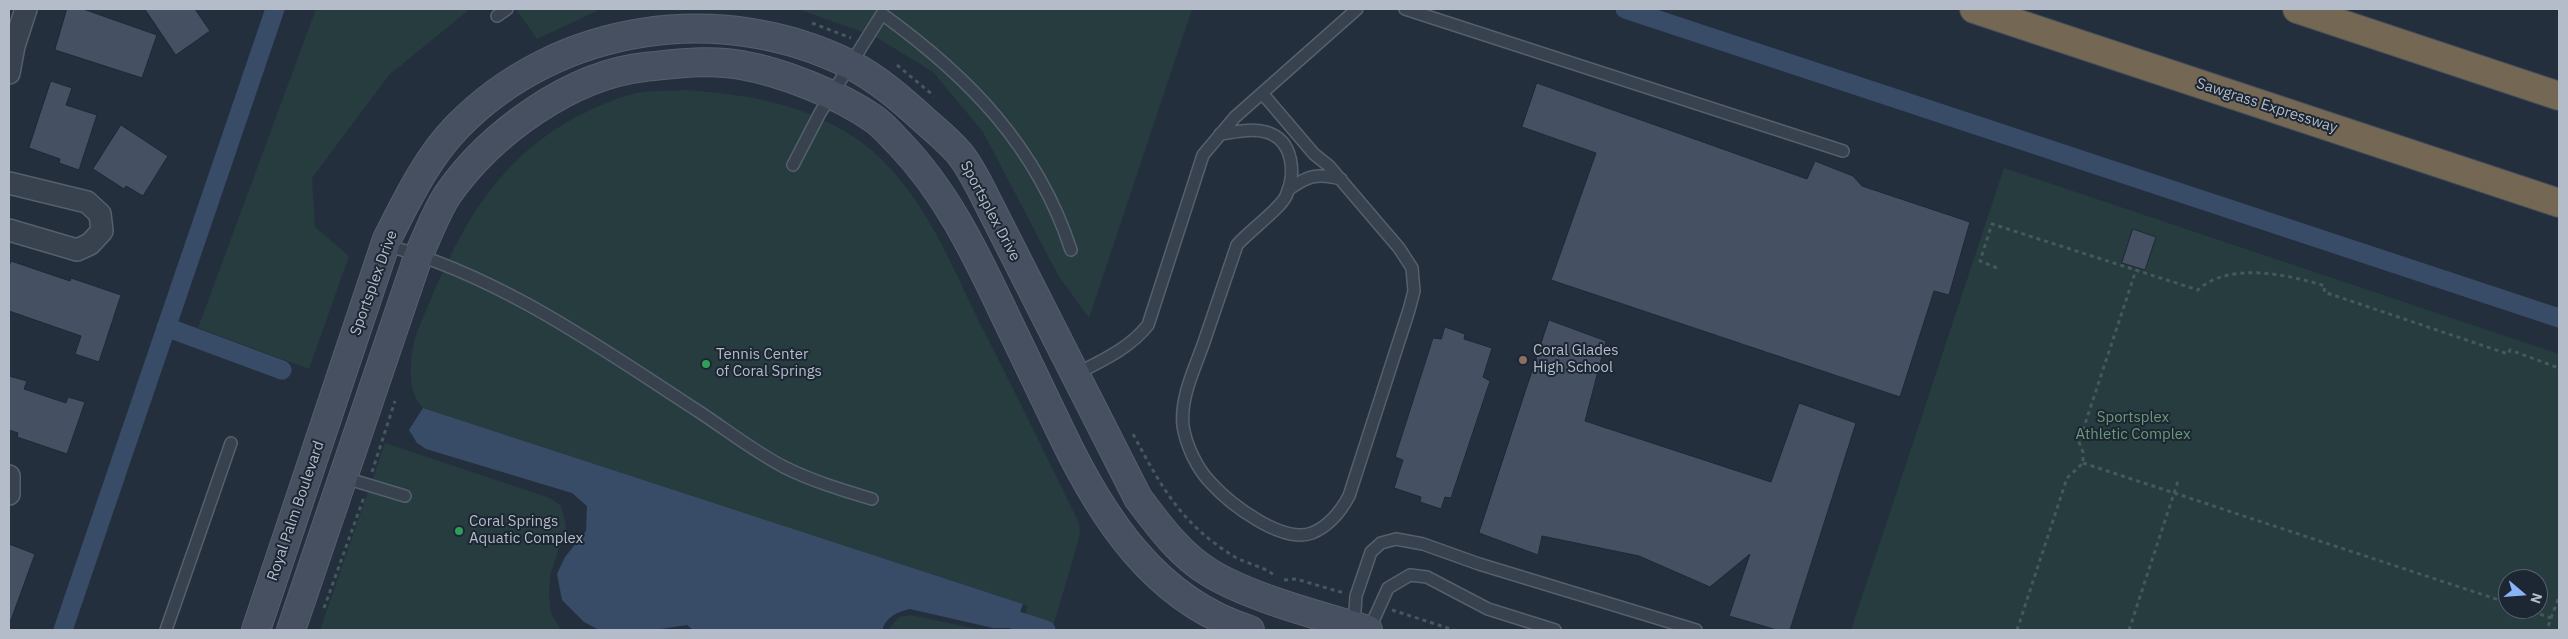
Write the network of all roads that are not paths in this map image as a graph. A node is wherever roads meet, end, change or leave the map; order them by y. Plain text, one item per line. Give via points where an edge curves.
1 (26, 9) edge
2 (507, 9) edge
3 (1357, 9) edge
4 (1405, 9) edge
5 (1974, 9) edge
6 (2298, 9) edge
7 (877, 11) edge
8 (497, 16) dead end
9 (856, 54) junction
10 (9, 73) edge
11 (2528, 85) junction
12 (2559, 88) edge
13 (1262, 93) junction
14 (832, 95) junction
15 (2559, 96) edge
16 (1220, 134) junction
17 (1843, 151) dead end
18 (793, 165) dead end
19 (1341, 180) junction
20 (9, 183) edge
21 (1288, 190) junction
22 (2559, 203) edge
23 (9, 230) edge
24 (385, 245) junction
25 (1071, 250) dead end
26 (418, 254) junction
27 (1074, 375) junction
28 (336, 392) joint
29 (231, 443) dead end
30 (9, 476) edge
31 (342, 477) junction
32 (9, 494) edge
33 (405, 496) dead end
34 (872, 499) dead end
35 (1365, 625) edge
36 (166, 630) edge
37 (256, 630) edge
38 (291, 630) edge
39 (1250, 630) edge
40 (1555, 630) edge
41 (1696, 630) edge

1 - 10 street
2 - 8 lane
3 - 13 lane
4 - 17 lane
5 - 22 highway, Sawgrass Expressway
6 - 11 highway
7 - 9 lane
7 - 25 lane via 926,46 993,110 1022,148 1046,190 1060,216
9 - 14 lane
9 - 24 street, Sportsplex Drive via 742,30 697,28 625,35 562,54 509,84 457,128 417,179
9 - 27 street, Sportsplex Drive via 959,153 979,185
11 - 12 highway
11 - 15 highway
13 - 16 lane
13 - 19 lane via 1314,154
14 - 18 lane
14 - 26 street via 740,64 688,63 632,69 579,87 535,110 484,150 446,196
14 - 39 street via 876,120 912,157 956,216 1077,464 1106,515 1140,560 1169,586 1206,610
16 - 21 lane via 1243,130 1267,132 1283,143 1291,159 1292,178
16 - 27 lane via 1203,155 1148,325 1121,351
19 - 21 lane via 1322,174 1302,180
19 - 21 lane via 1399,248 1412,268 1414,292 1350,496 1341,511 1311,533 1290,533 1267,526 1210,483 1191,454 1183,426 1184,398 1237,245 1285,198
20 - 23 street via 88,202 100,214 102,231 90,244 76,250
24 - 26 lane
24 - 28 street, Sportsplex Drive
26 - 31 street
26 - 34 lane via 495,287 586,340 783,466 819,483
27 - 35 street, Sportsplex Drive via 1138,498 1183,552 1210,573 1247,590
28 - 37 street, Royal Palm Boulevard
29 - 36 lane
30 - 32 street
31 - 33 lane
31 - 38 street
35 - 40 lane via 1388,588 1410,575 1427,577 1488,609
35 - 41 lane via 1356,596 1371,552 1381,543 1396,540 1423,544

